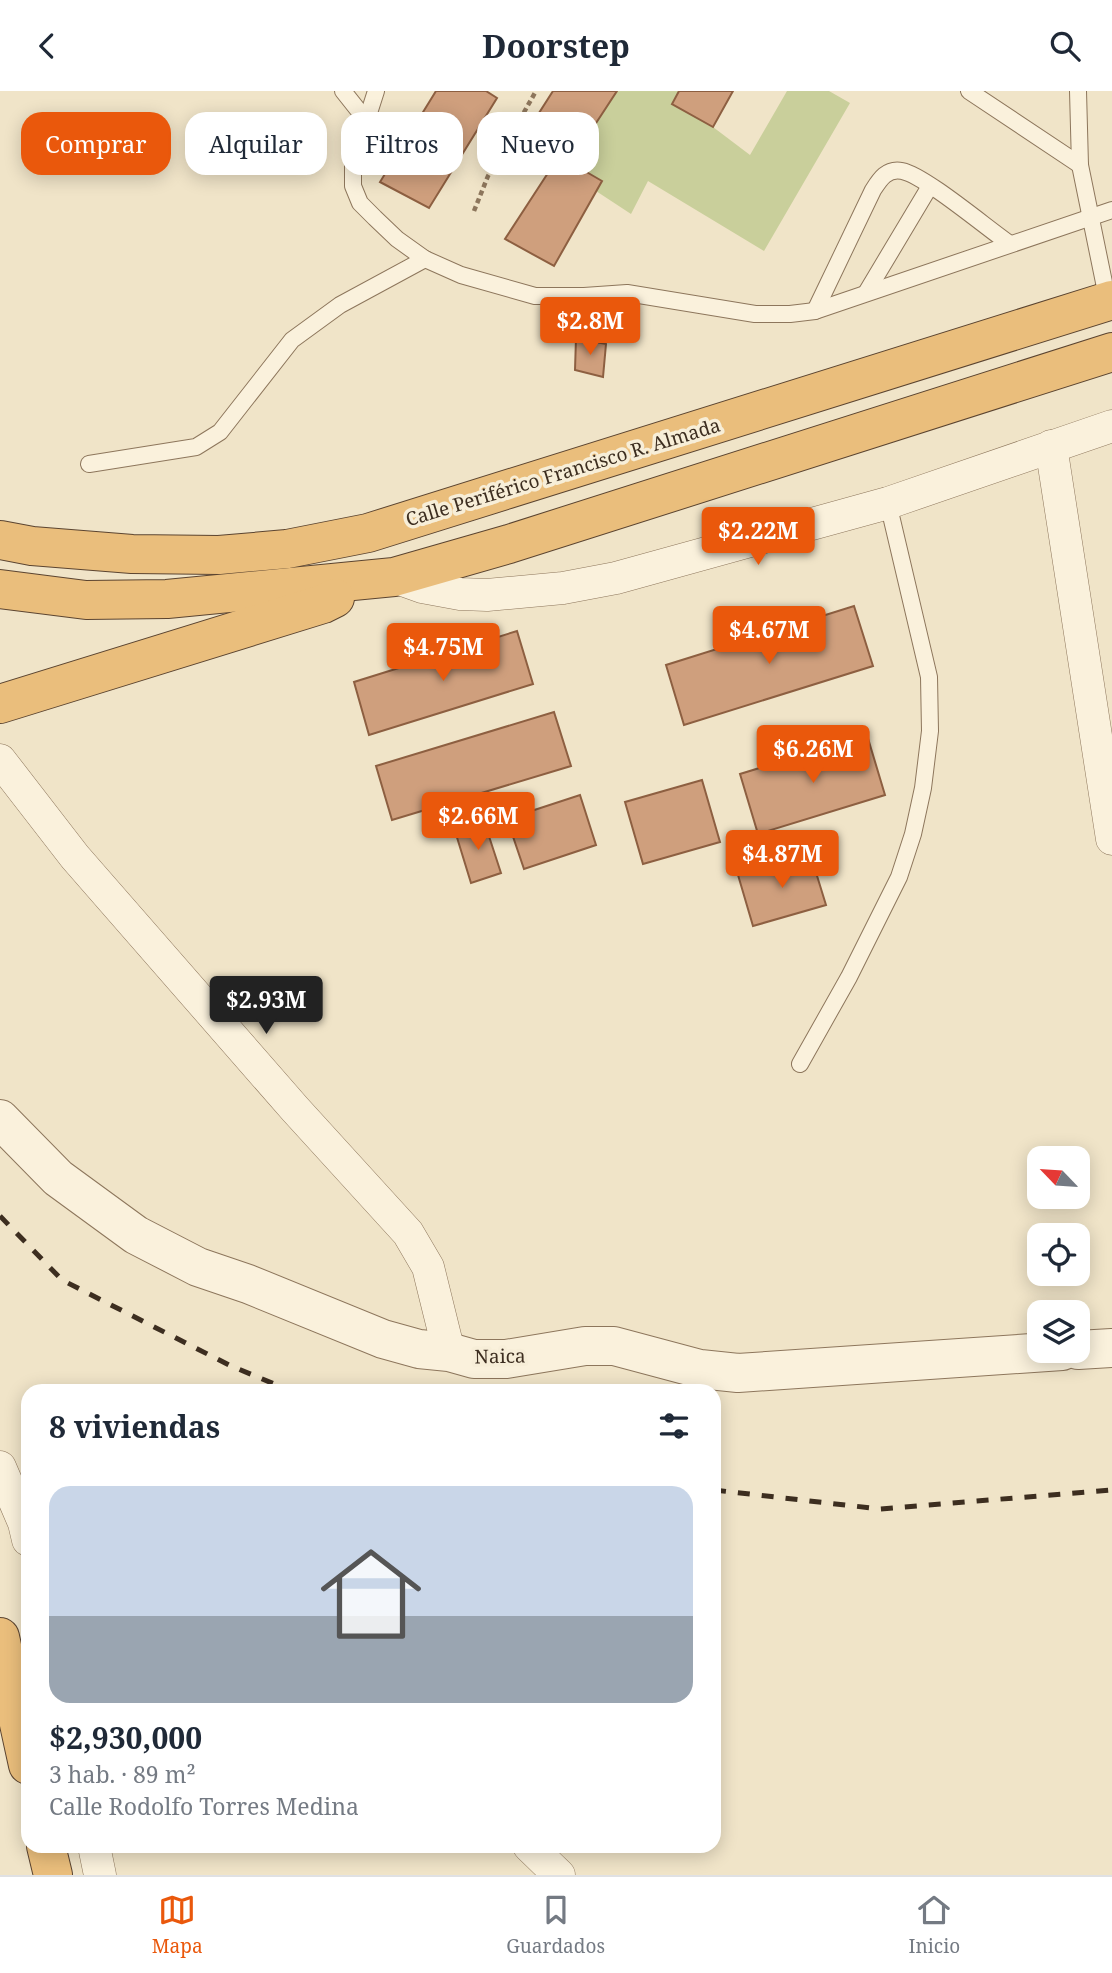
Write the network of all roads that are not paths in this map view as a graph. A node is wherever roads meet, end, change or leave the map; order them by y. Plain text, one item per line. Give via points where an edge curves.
1 (343, 91) edge
2 (376, 91) edge
3 (969, 91) edge
4 (1078, 91) edge
5 (360, 112) edge
6 (369, 112) edge
7 (1080, 165) junction
8 (353, 175) edge
9 (930, 186) junction
10 (1112, 210) edge
11 (1089, 217) junction
12 (1010, 244) junction
13 (425, 259) junction
14 (866, 293) junction
15 (1111, 305) edge
16 (815, 311) junction
17 (1112, 352) edge
18 (1112, 426) edge
19 (1051, 446) junction
20 (89, 464) dead end
21 (888, 503) junction
22 (0, 540) edge
23 (381, 579) junction
24 (0, 589) edge
25 (0, 704) edge
26 (0, 760) edge
27 (1112, 839) edge
28 (800, 1063) dead end
29 (0, 1119) edge
30 (1112, 1348) edge
31 (1090, 1349) edge
32 (449, 1352) junction
33 (1027, 1353) edge
34 (0, 1467) edge
35 (20, 1526) edge
36 (0, 1637) edge
37 (21, 1733) edge
38 (48, 1853) edge
39 (95, 1853) edge
40 (536, 1853) edge
41 (53, 1875) edge
42 (100, 1875) edge
43 (559, 1875) edge

1 - 5 lane
2 - 6 lane
3 - 7 lane
4 - 7 lane
7 - 11 lane
8 - 13 lane via 360,203
9 - 12 lane
9 - 14 lane
9 - 16 lane via 902,170 881,177
10 - 11 lane
11 - 12 lane
11 - 15 lane
12 - 14 lane
13 - 16 lane via 461,275 535,296 627,293 755,314
13 - 20 lane via 340,305 292,340 219,432 196,447
14 - 16 lane
15 - 22 highway, Calle Periférico Francisco R. Almada via 368,533 287,549 219,555 132,554
17 - 23 highway via 548,532
18 - 19 street
19 - 21 street
19 - 27 street
21 - 23 street via 657,568 562,587 487,596
21 - 28 lane via 929,677 930,731 923,787 899,877
23 - 24 highway via 167,599 86,600
23 - 25 highway via 323,604
26 - 32 street via 75,857 408,1233 428,1267
29 - 32 street, Naica via 58,1178 146,1241 198,1267 383,1339
30 - 31 street
32 - 33 street, Naica via 474,1359 506,1359 614,1346 700,1369 738,1373
34 - 35 street
36 - 37 highway
38 - 41 highway
39 - 42 street
40 - 43 street

